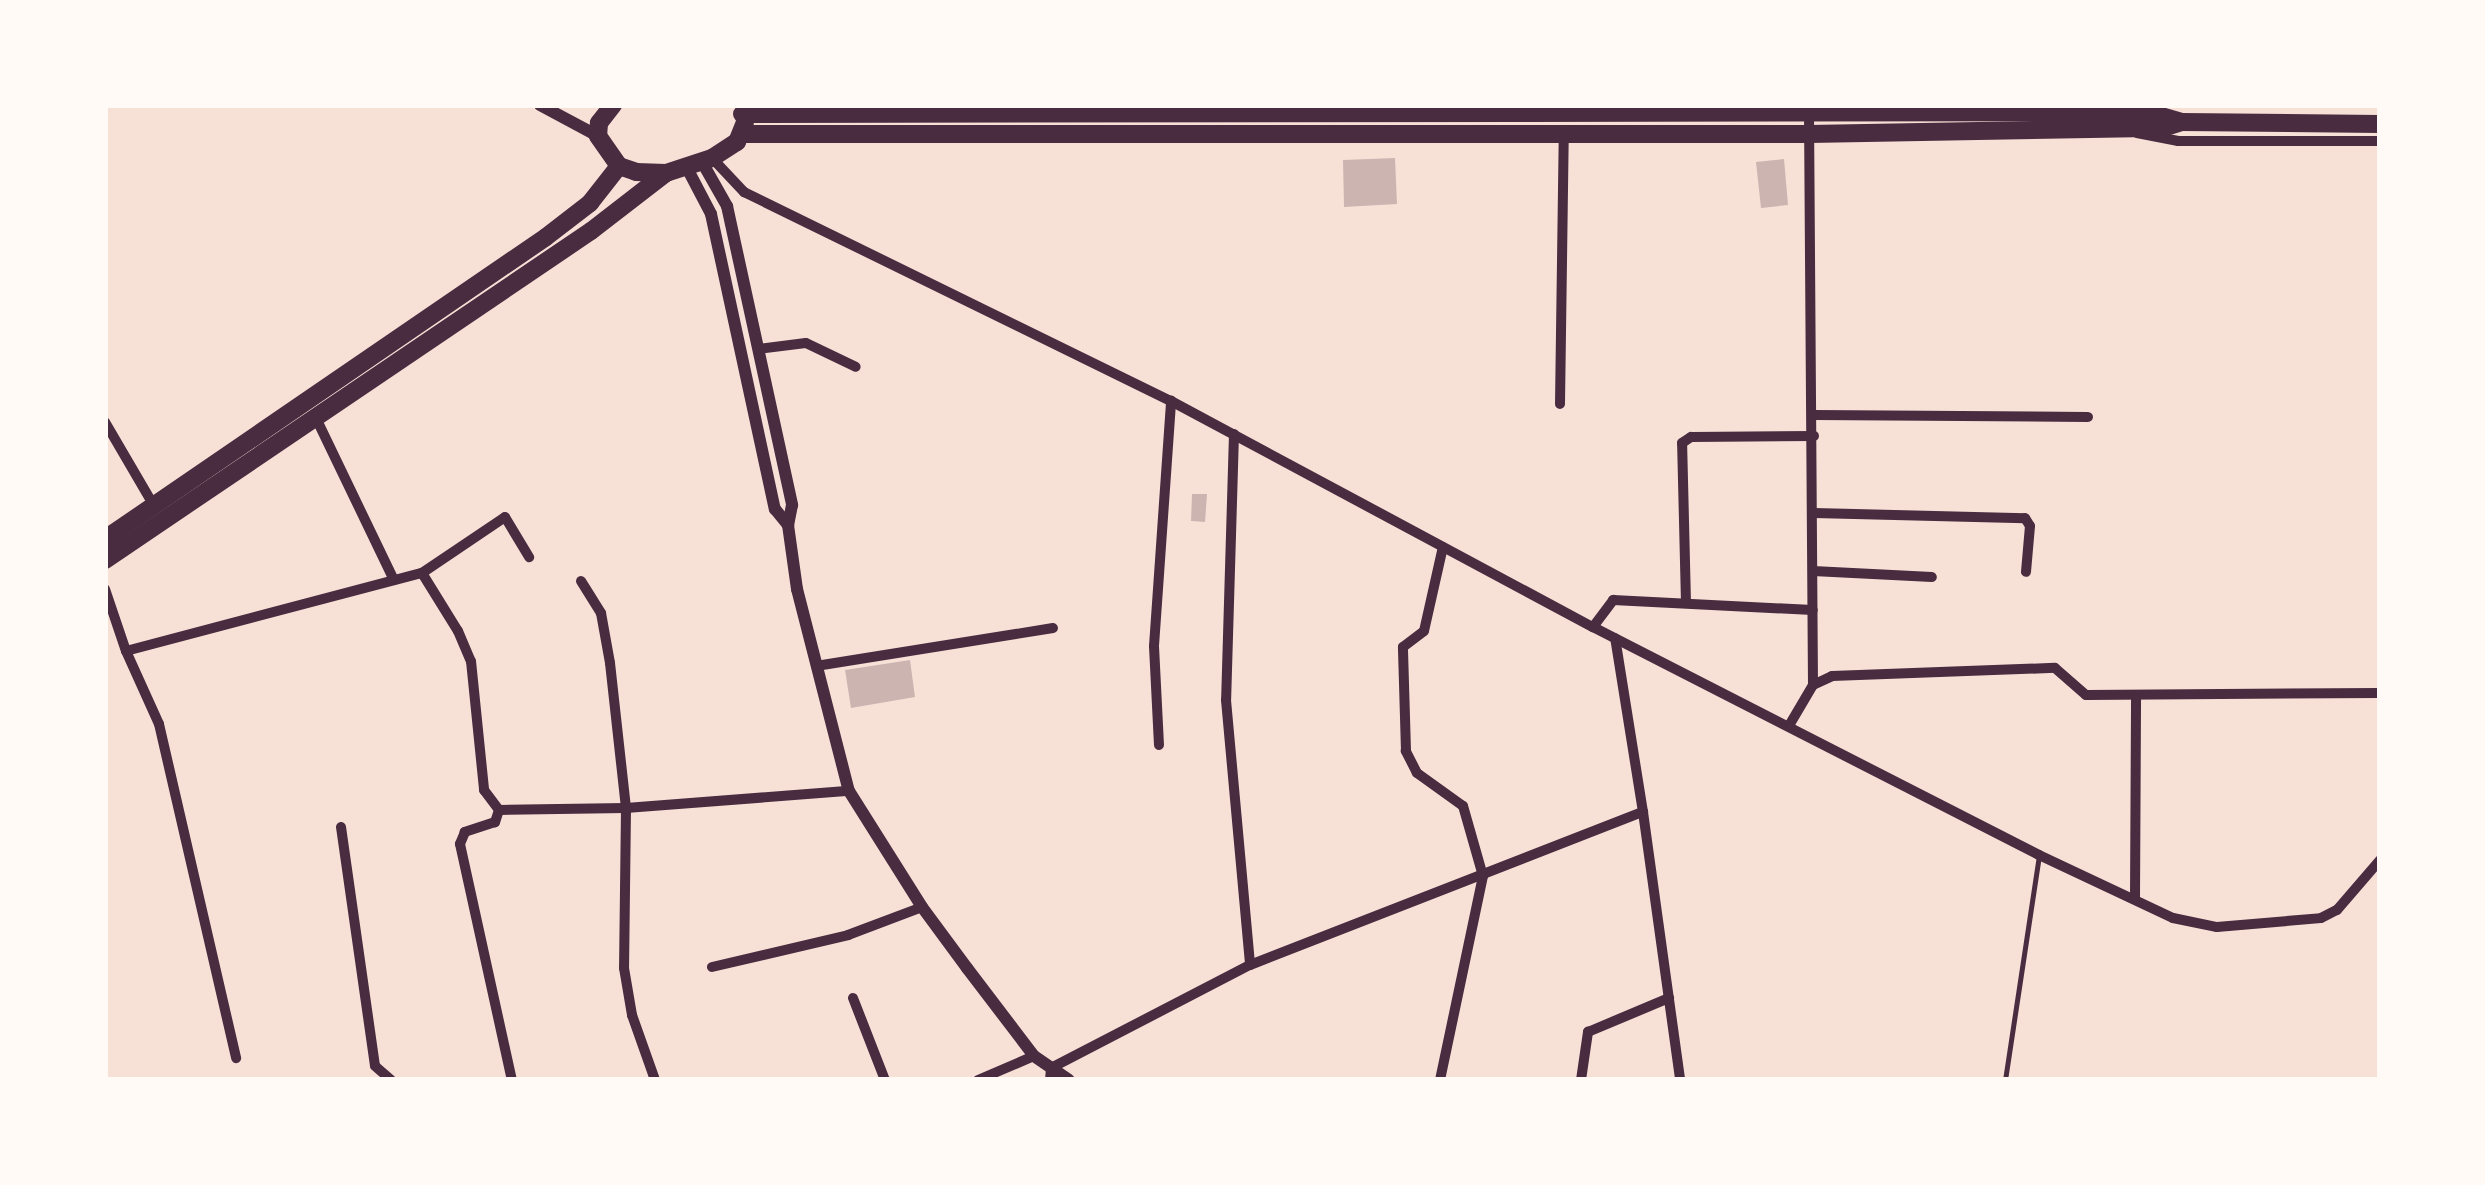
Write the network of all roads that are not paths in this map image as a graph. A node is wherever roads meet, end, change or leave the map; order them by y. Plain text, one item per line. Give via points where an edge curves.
1 (540, 105) edge
2 (613, 105) edge
3 (2167, 105) edge
4 (738, 108) edge
5 (1809, 113) junction
6 (2135, 115) edge
7 (2380, 124) edge
8 (1564, 131) junction
9 (743, 134) junction
10 (1809, 134) junction
11 (598, 136) junction
12 (2380, 141) edge
13 (700, 163) junction
14 (619, 166) junction
15 (666, 172) junction
16 (758, 349) junction
17 (856, 368) dead end
18 (1171, 401) junction
19 (1560, 404) dead end
20 (1814, 415) junction
21 (315, 416) junction
22 (2088, 417) dead end
23 (105, 422) edge
24 (1234, 434) junction
25 (1814, 436) junction
26 (153, 504) junction
27 (1814, 513) junction
28 (788, 525) junction
29 (105, 539) edge
30 (1443, 546) junction
31 (530, 556) dead end
32 (105, 560) edge
33 (1813, 571) junction
34 (422, 572) junction
35 (2026, 572) dead end
36 (1932, 576) dead end
37 (394, 580) junction
38 (581, 581) dead end
39 (105, 588) edge
40 (1686, 603) junction
41 (1813, 610) junction
42 (1593, 627) junction
43 (1054, 628) dead end
44 (1615, 638) junction
45 (126, 651) junction
46 (816, 666) junction
47 (1813, 685) junction
48 (2136, 694) junction
49 (2380, 694) edge
50 (1790, 724) junction
51 (1159, 744) dead end
52 (848, 791) junction
53 (626, 808) junction
54 (499, 810) junction
55 (1643, 812) junction
56 (341, 827) dead end
57 (2039, 855) junction
58 (2380, 860) edge
59 (1484, 876) junction
60 (2134, 898) junction
61 (922, 907) junction
62 (1250, 965) junction
63 (712, 967) dead end
64 (854, 998) dead end
65 (1669, 998) junction
66 (1034, 1056) junction
67 (236, 1058) dead end
68 (1050, 1074) edge
69 (391, 1080) edge
70 (512, 1080) edge
71 (655, 1080) edge
72 (885, 1080) edge
73 (978, 1080) edge
74 (1069, 1080) edge
75 (1440, 1080) edge
76 (1581, 1080) edge
77 (1680, 1080) edge
78 (2004, 1080) edge

1 - 11 street
2 - 11 main road via 598,123
3 - 6 street
4 - 5 main road
4 - 9 main road
5 - 6 main road
5 - 10 street
6 - 7 main road via 2163,128 2181,122
6 - 10 main road
6 - 12 street via 2149,138
8 - 9 main road
8 - 10 main road
8 - 19 street
9 - 13 main road
10 - 20 street
11 - 14 main road
13 - 15 main road
13 - 16 street via 727,206
13 - 18 street via 744,192
13 - 28 street via 775,510
14 - 15 main road
14 - 26 main road via 590,202 546,237
15 - 21 main road via 591,231
16 - 17 street via 806,343
16 - 28 street via 792,505
18 - 24 street
18 - 51 street via 1154,646
20 - 22 street
20 - 25 street
21 - 32 main road
21 - 37 street
23 - 26 street
24 - 30 street
24 - 62 street via 1226,700
25 - 27 street
25 - 40 street via 1692,437 1682,443
26 - 29 main road
27 - 33 street
27 - 35 street via 2021,516 2030,526
28 - 46 street
30 - 42 street
30 - 59 street via 1424,631 1403,648 1406,751 1416,773 1463,806
31 - 34 street via 506,517
33 - 36 street
33 - 41 street
34 - 37 street
34 - 54 street via 471,661 484,790
37 - 45 street
38 - 53 street via 604,623
39 - 45 street
40 - 41 street
40 - 42 street via 1613,600
41 - 47 street
42 - 44 street
43 - 46 street
44 - 50 street
44 - 55 street
45 - 67 street via 158,724
46 - 52 street
47 - 48 street via 1832,676 2055,668 2086,695
47 - 50 street
48 - 49 street
48 - 60 street
50 - 57 street
52 - 53 street
52 - 61 street
53 - 54 street
53 - 71 street via 624,968
54 - 70 street via 495,822 466,832 460,844
55 - 59 street
55 - 65 street
56 - 69 street via 374,1066
57 - 60 street
57 - 78 lane
58 - 60 street via 2337,910 2302,921 2192,926
59 - 62 street
59 - 75 street
61 - 63 street via 848,935
61 - 66 street
62 - 68 street
64 - 72 street
65 - 76 street via 1588,1032
65 - 77 street
66 - 68 street
66 - 73 street
68 - 74 street

